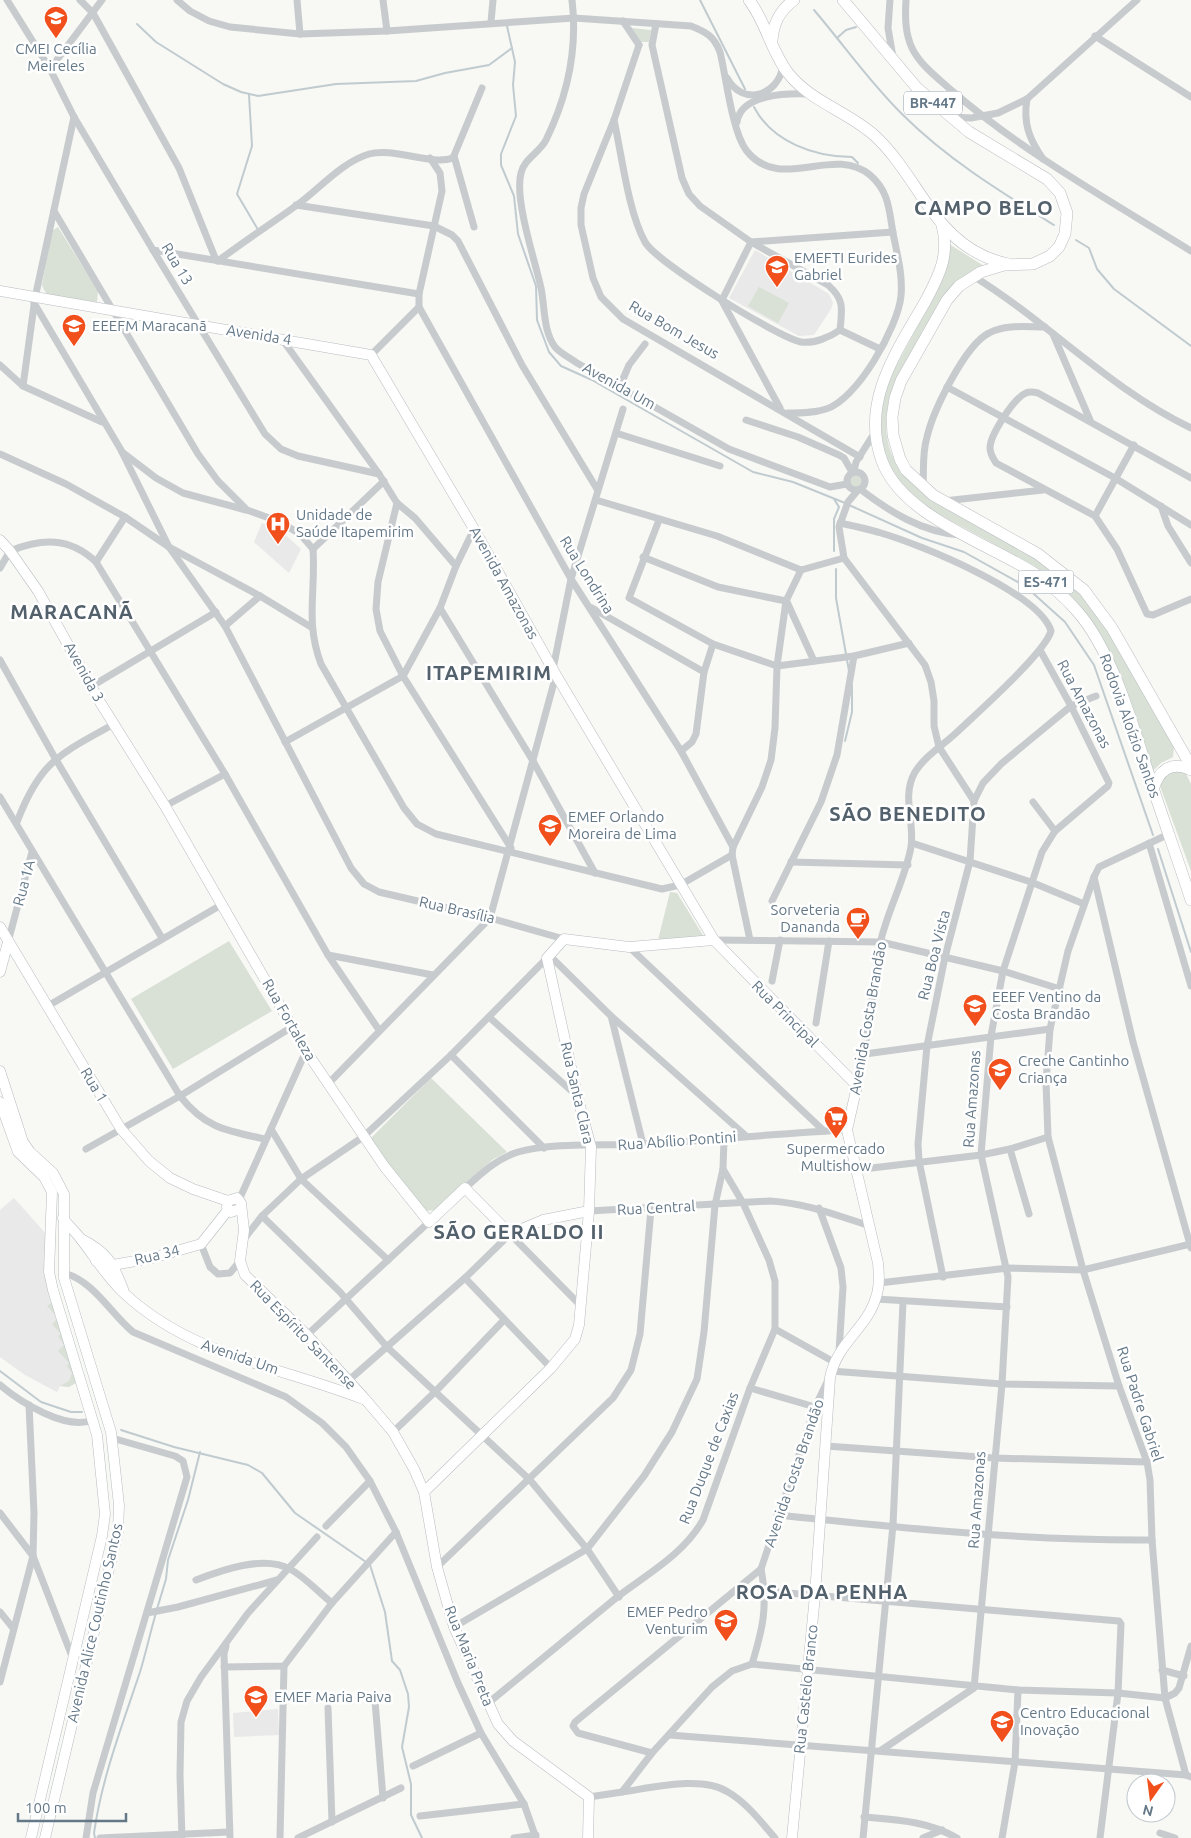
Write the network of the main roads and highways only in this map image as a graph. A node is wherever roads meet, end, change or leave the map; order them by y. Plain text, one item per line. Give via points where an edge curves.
1 (749, 0) edge
2 (794, 0) edge
3 (843, 0) edge
4 (773, 48) junction
5 (942, 224) junction
6 (1012, 265) junction
7 (1191, 768) edge
8 (1153, 790) junction
9 (1180, 866) junction
10 (1191, 876) edge
11 (1191, 900) edge

1 - 4 main road, Rodovia Aloízio Santos / BR-447
2 - 4 main road via 776,21 772,34
3 - 6 main road, Rodovia Aloízio Santos / BR-447 via 917,88 985,142 1047,179 1064,199 1068,224 1059,247 1039,262 1026,266
4 - 5 main road, Rodovia Aloízio Santos / BR-447 via 783,65 809,94 849,116 878,139
5 - 6 main road, BR-447 via 969,248
5 - 8 main road, Rodovia Aloízio Santos / ES-471 via 946,250 941,271 884,376 876,402 875,432 887,473 902,494 917,507 1040,578 1067,600 1088,625 1109,663
6 - 7 main road, Rodovia Aloízio Santos / ES-471 via 988,269 973,276 947,300 901,381 895,398 892,426 896,450 906,470 943,501 1038,554 1084,590 1112,628
7 - 8 main road via 1164,769 1158,775
8 - 9 main road, Rodovia Aloízio Santos / ES-471
9 - 10 main road
9 - 11 main road, Rodovia Aloízio Santos / ES-471

